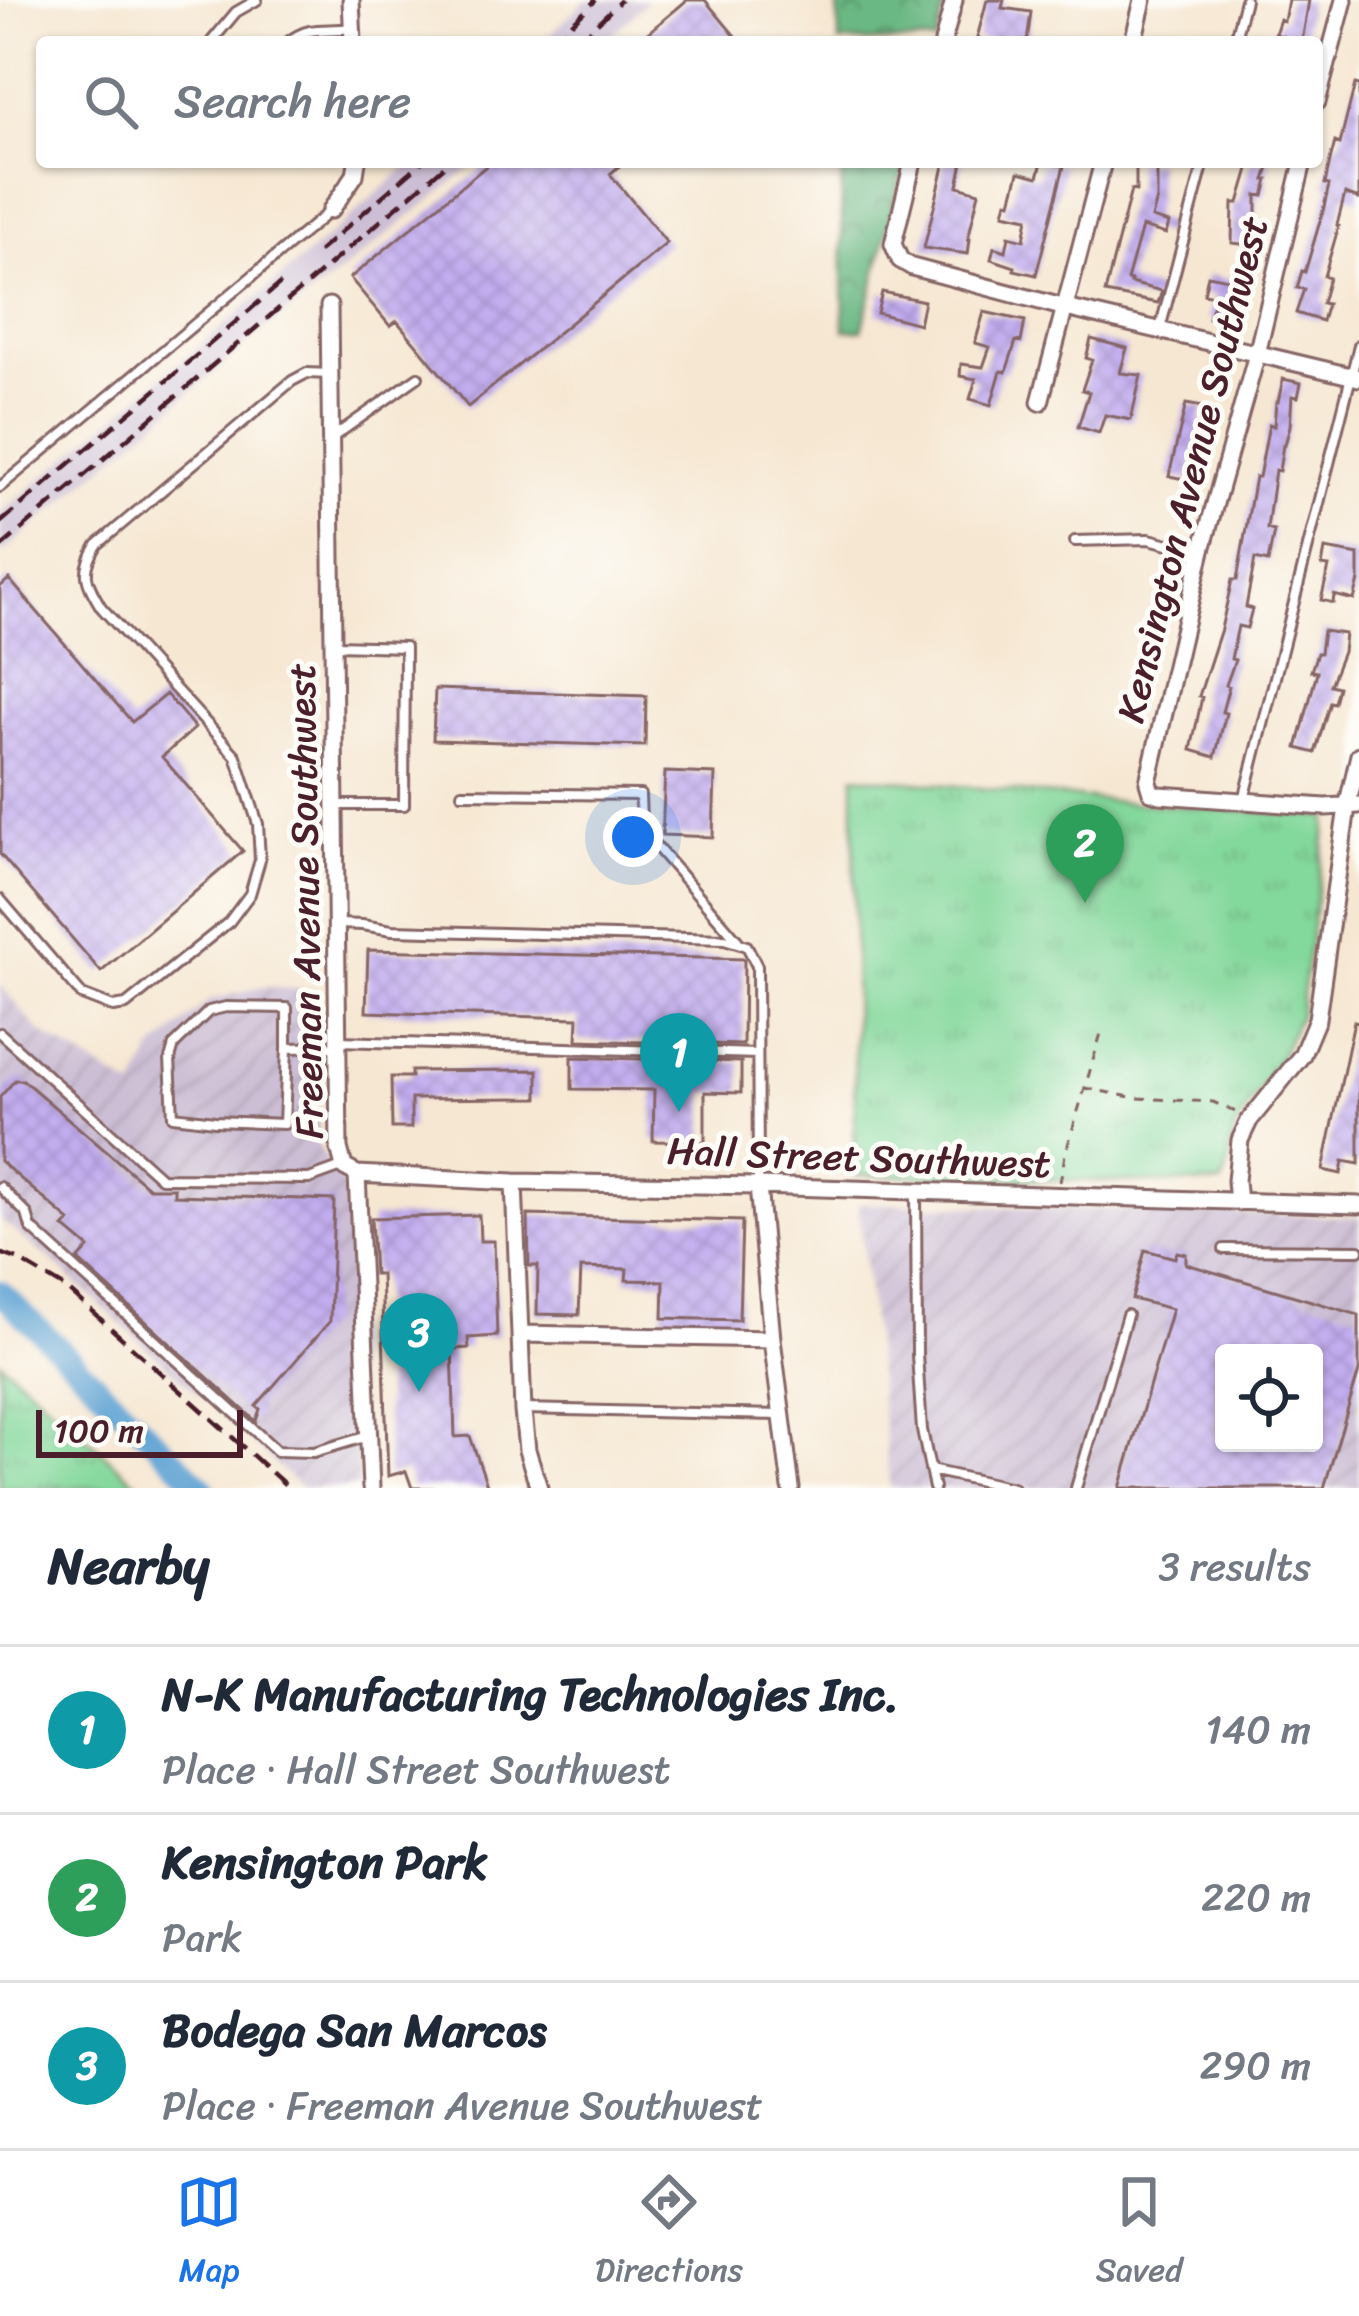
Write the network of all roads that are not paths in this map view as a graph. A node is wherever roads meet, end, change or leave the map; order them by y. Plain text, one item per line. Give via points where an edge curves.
1 (257, 0) edge
2 (351, 0) edge
3 (954, 0) edge
4 (1143, 0) edge
5 (1245, 0) edge
6 (1344, 0) edge
7 (353, 35) edge
8 (216, 36) edge
9 (295, 36) edge
10 (945, 36) edge
11 (1134, 36) edge
12 (1236, 36) edge
13 (1323, 79) edge
14 (357, 168) edge
15 (912, 168) edge
16 (1101, 168) edge
17 (1202, 168) edge
18 (1302, 168) edge
19 (332, 210) joint
20 (328, 306) dead end
21 (1066, 308) junction
22 (1160, 330) junction
23 (1359, 345) edge
24 (1257, 353) junction
25 (330, 374) junction
26 (418, 376) dead end
27 (1355, 377) edge
28 (1040, 402) dead end
29 (332, 437) junction
30 (0, 487) edge
31 (1075, 541) dead end
32 (1201, 552) junction
33 (334, 645) junction
34 (1359, 755) edge
35 (462, 793) dead end
36 (1244, 802) junction
37 (335, 805) junction
38 (1353, 806) edge
39 (0, 899) edge
40 (335, 924) junction
41 (739, 941) junction
42 (0, 1033) edge
43 (338, 1044) junction
44 (286, 1048) junction
45 (757, 1054) junction
46 (350, 1170) junction
47 (514, 1182) junction
48 (758, 1186) junction
49 (0, 1187) edge
50 (916, 1191) junction
51 (1238, 1202) junction
52 (1359, 1205) edge
53 (1224, 1249) dead end
54 (1359, 1250) edge
55 (1127, 1315) dead end
56 (520, 1334) junction
57 (772, 1339) junction
58 (523, 1409) junction
59 (782, 1415) junction
60 (369, 1436) junction
61 (930, 1470) junction
62 (371, 1488) edge
63 (539, 1488) edge
64 (791, 1488) edge
65 (934, 1488) edge
66 (1013, 1488) edge
67 (1076, 1488) edge

1 - 8 lane
2 - 7 street
3 - 10 street
4 - 11 street
5 - 12 lane
6 - 13 street
7 - 9 lane via 314,28
14 - 19 street
15 - 21 street via 893,244 900,260
16 - 21 street
17 - 22 lane
18 - 24 street, Kensington Avenue Southwest
19 - 30 lane
20 - 25 street, Freeman Avenue Southwest
21 - 22 street
21 - 28 street
22 - 24 street
23 - 27 lane
24 - 27 street
24 - 32 street, Kensington Avenue Southwest
25 - 29 street, Freeman Avenue Southwest
25 - 39 lane via 292,381 98,544 85,565 101,607 236,756 258,824 260,860 250,894 229,922 126,1005 113,1006 82,995
26 - 29 lane
27 - 36 lane
29 - 33 street, Freeman Avenue Southwest
31 - 32 lane via 1149,538
32 - 36 street, Kensington Avenue Southwest via 1148,782 1160,795
33 - 37 street, Freeman Avenue Southwest
33 - 37 lane via 405,647 404,805
34 - 38 street
35 - 41 lane via 640,795 649,838
36 - 38 street
37 - 40 street, Freeman Avenue Southwest
38 - 51 street via 1317,1019 1302,1055 1240,1140
40 - 41 lane
40 - 43 street, Freeman Avenue Southwest
41 - 45 lane via 757,966
42 - 46 lane via 160,1178 309,1179
43 - 44 lane
43 - 45 lane
43 - 46 street, Freeman Avenue Southwest via 339,1148
44 - 44 lane via 286,1008 209,1010 173,1045 173,1116 284,1124
45 - 48 lane
46 - 47 street, Hall Street Southwest
46 - 60 street, Freeman Avenue Southwest
47 - 48 street, Hall Street Southwest
47 - 56 street
48 - 50 street, Hall Street Southwest
48 - 57 street
49 - 60 lane via 31,1228 277,1451 314,1452
50 - 51 street, Hall Street Southwest
50 - 61 lane via 917,1355
51 - 52 street, Hall Street Southwest
53 - 54 lane
55 - 67 lane
56 - 57 street
56 - 58 street
57 - 59 street
58 - 59 lane
58 - 63 street
59 - 64 street
60 - 62 street, Freeman Avenue Southwest
61 - 65 lane
61 - 66 lane

